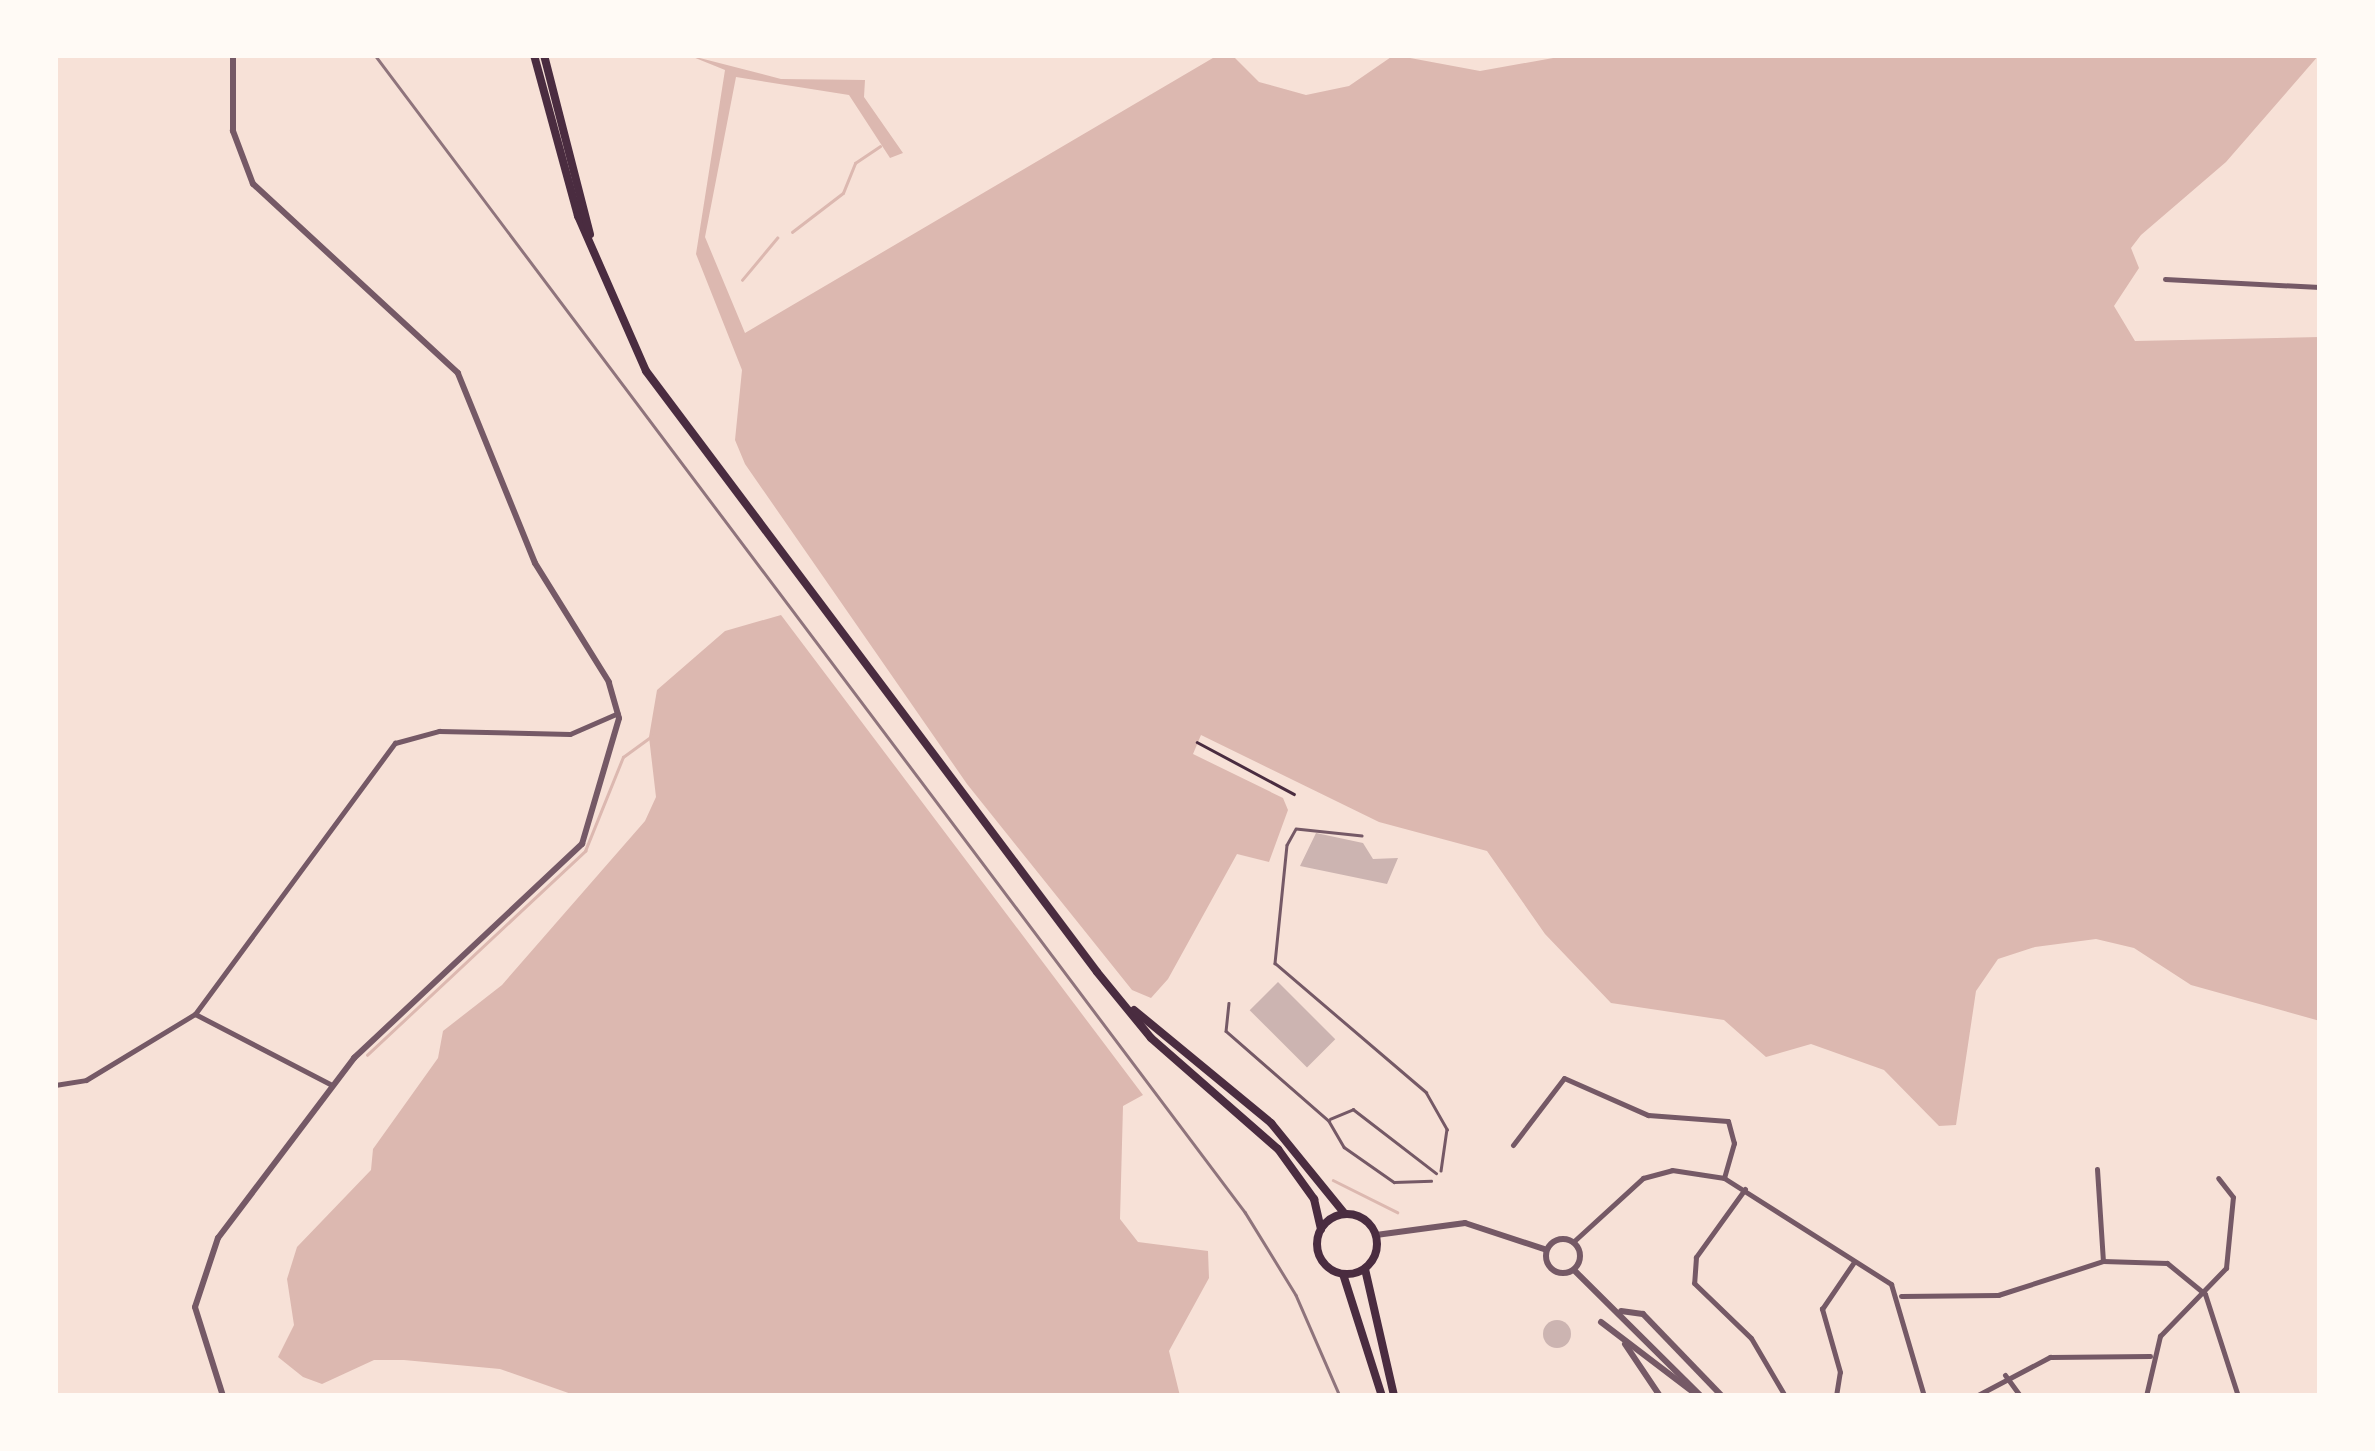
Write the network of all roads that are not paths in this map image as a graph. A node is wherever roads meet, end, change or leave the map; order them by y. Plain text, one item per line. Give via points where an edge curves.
1 (233, 55) edge
2 (534, 55) edge
3 (544, 55) edge
4 (590, 238) junction
5 (2165, 279) dead end
6 (2320, 287) edge
7 (618, 712) junction
8 (1362, 836) dead end
9 (1124, 1003) junction
10 (1229, 1003) dead end
11 (195, 1014) junction
12 (330, 1084) junction
13 (55, 1085) edge
14 (1328, 1120) junction
15 (1512, 1144) dead end
16 (2097, 1168) dead end
17 (1724, 1178) junction
18 (2218, 1178) dead end
19 (1431, 1181) dead end
20 (1745, 1188) junction
21 (1345, 1214) junction
22 (1321, 1229) junction
23 (1376, 1235) junction
24 (1573, 1242) junction
25 (1547, 1250) junction
26 (2103, 1261) junction
27 (1854, 1262) junction
28 (1365, 1269) junction
29 (1574, 1270) junction
30 (1344, 1274) junction
31 (2205, 1294) junction
32 (1901, 1296) junction
33 (1621, 1312) junction
34 (1601, 1322) dead end
35 (1622, 1339) junction
36 (2150, 1356) junction
37 (2005, 1375) junction
38 (223, 1396) edge
39 (1382, 1396) edge
40 (1394, 1396) edge
41 (1660, 1396) edge
42 (1700, 1396) edge
43 (1722, 1396) edge
44 (1785, 1396) edge
45 (1836, 1396) edge
46 (1924, 1396) edge
47 (1976, 1396) edge
48 (2020, 1396) edge
49 (2146, 1396) edge
50 (2238, 1396) edge

1 - 7 street via 234,131 253,184 458,373 535,562
2 - 4 main road
3 - 4 main road
4 - 9 main road via 646,371
5 - 6 street
7 - 11 street via 570,734 439,731 395,743
7 - 12 street via 582,844
8 - 14 lane via 1296,830 1286,845 1275,963 1426,1092 1446,1129 1439,1172 1354,1109
9 - 21 main road via 1271,1122
9 - 22 main road via 1278,1149 1314,1199
10 - 14 lane via 1226,1031
11 - 12 street
11 - 13 street via 86,1080
12 - 38 street via 203,1269 198,1324
14 - 19 lane via 1381,1175
15 - 17 street via 1564,1078 1648,1115 1728,1122 1734,1143
16 - 26 street
17 - 20 street
17 - 24 street via 1672,1170 1643,1178
18 - 31 street via 2233,1197 2231,1242 2223,1276
20 - 27 street
20 - 44 street via 1696,1257 1694,1283 1751,1338
21 - 22 main road
21 - 23 main road
22 - 30 main road via 1320,1258
23 - 25 street via 1464,1222
23 - 28 main road
24 - 25 street
24 - 29 street via 1580,1256
25 - 29 street via 1552,1268
26 - 31 street via 2167,1263
26 - 32 street via 1998,1295
27 - 32 street
27 - 45 street via 1822,1309 1840,1372
28 - 30 main road
28 - 40 main road
29 - 33 street
30 - 39 main road
31 - 36 street
31 - 50 street
32 - 46 street
33 - 42 street
33 - 43 street via 1643,1314
34 - 35 street
35 - 41 street
35 - 42 street
36 - 37 street via 2069,1352
36 - 49 street
37 - 47 street
37 - 48 street

